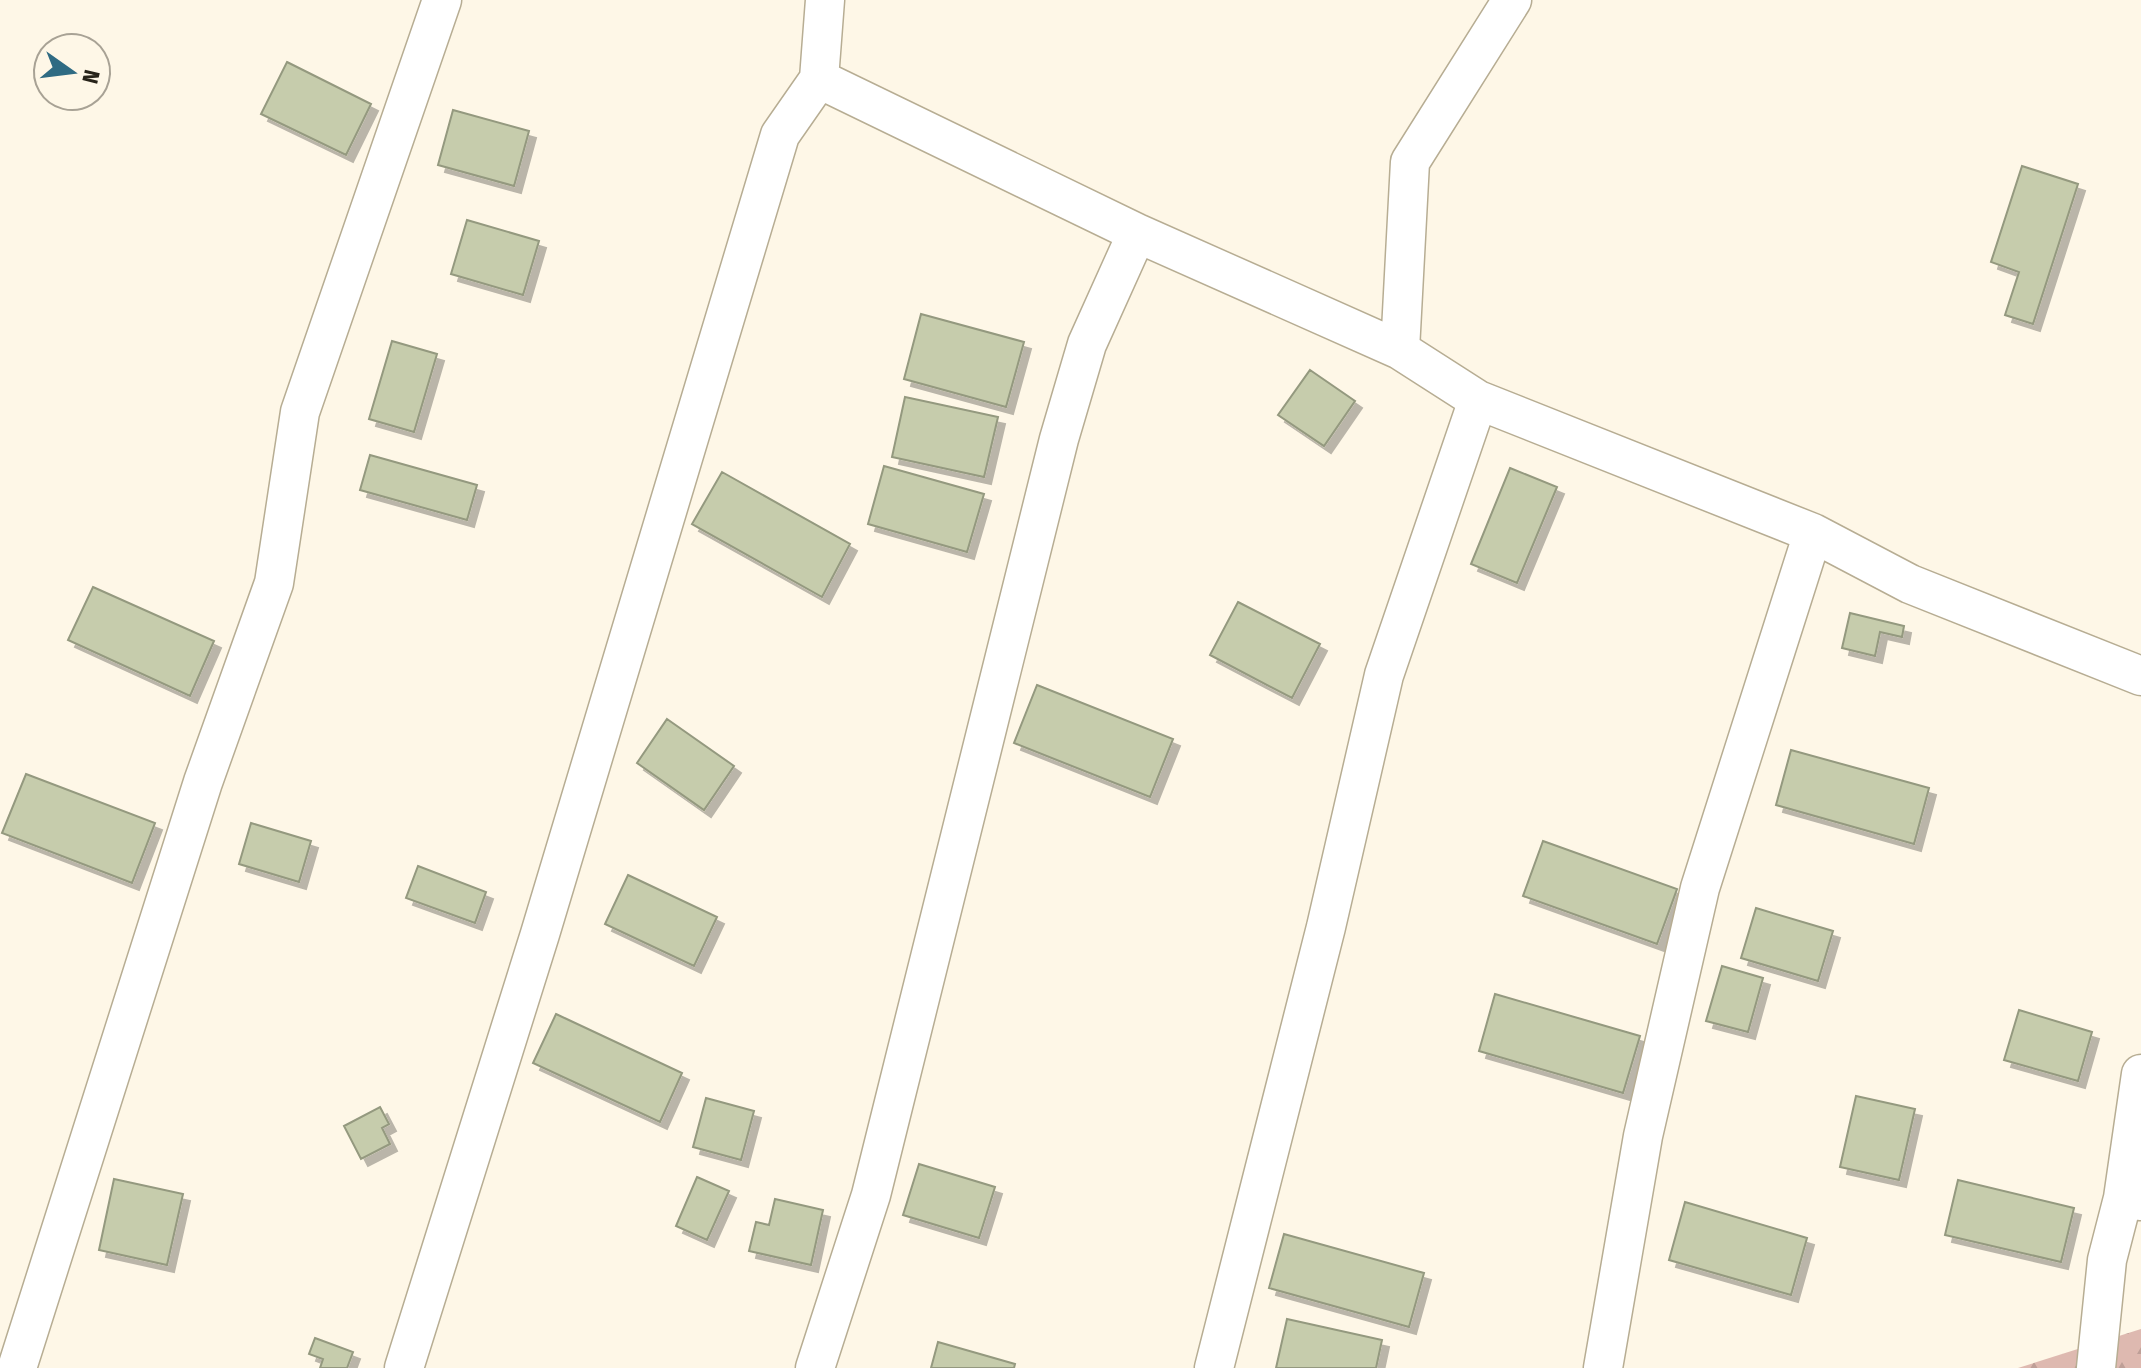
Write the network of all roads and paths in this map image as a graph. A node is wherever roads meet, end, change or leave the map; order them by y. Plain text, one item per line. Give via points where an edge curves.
1 (442, 0) edge
2 (825, 0) edge
3 (1512, 0) edge
4 (819, 79) junction
5 (1137, 233) junction
6 (1400, 350) junction
7 (1478, 400) junction
8 (1813, 533) junction
9 (2141, 676) edge
10 (2141, 1074) edge
11 (2132, 1199) edge
12 (17, 1368) edge
13 (404, 1368) edge
14 (815, 1368) edge
15 (1214, 1368) edge
16 (1603, 1368) edge
17 (2096, 1368) edge

1 - 12 street via 300,412 274,583 203,782
2 - 4 street
3 - 6 street via 1410,162
4 - 5 street
4 - 13 street via 780,135
5 - 6 street
5 - 14 street via 1087,344 1059,439 871,1195
6 - 7 street
7 - 8 street
7 - 15 street via 1384,675
8 - 9 street via 1910,584
8 - 16 street via 1700,888 1643,1136
10 - 11 street
11 - 17 street via 2107,1260

